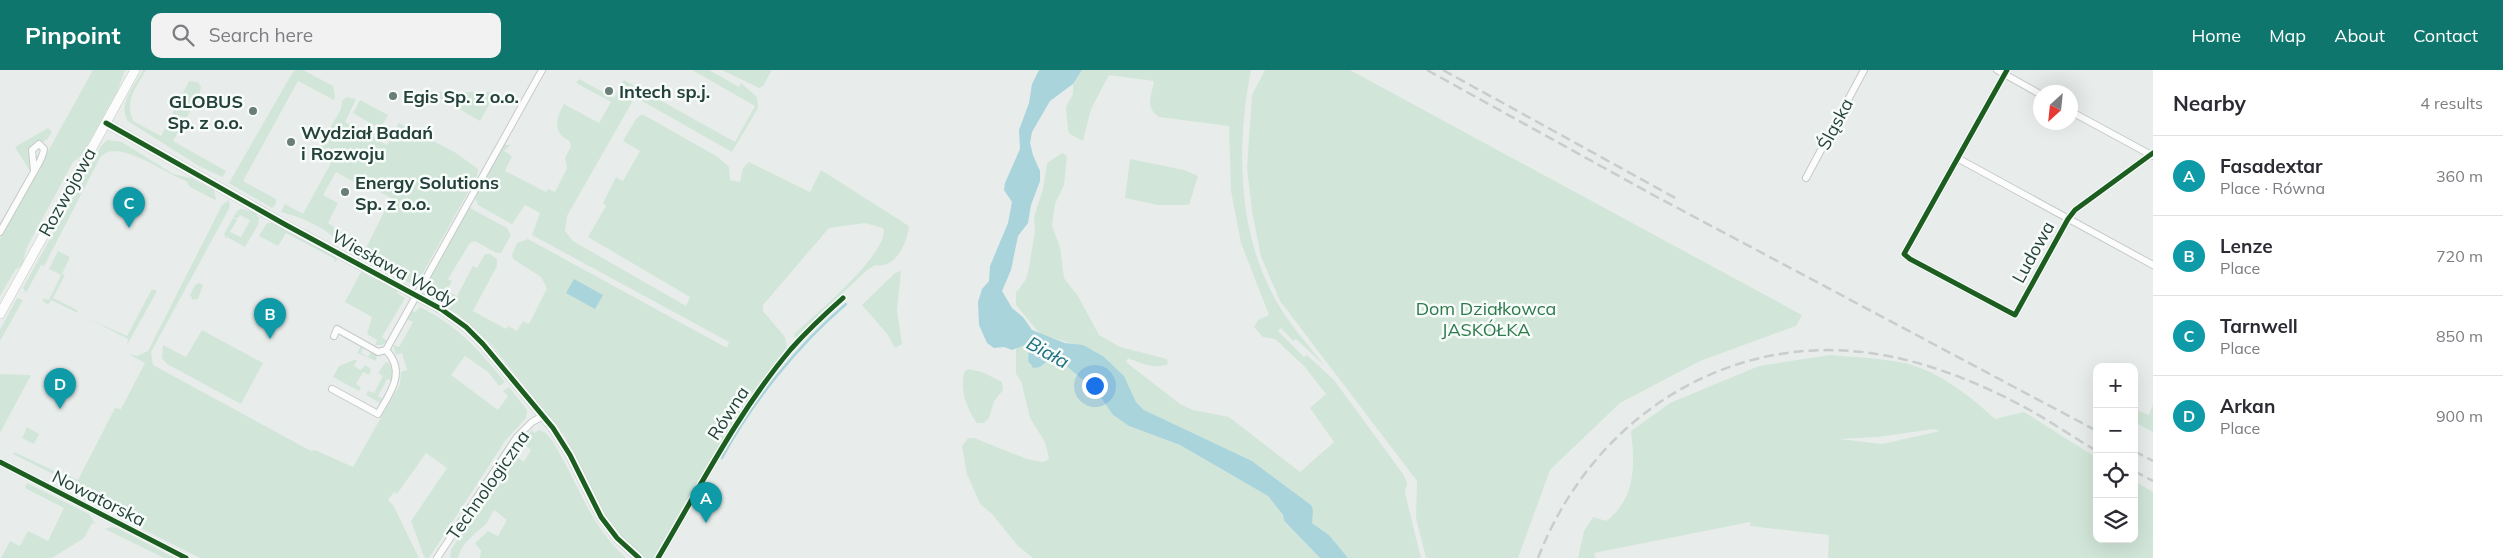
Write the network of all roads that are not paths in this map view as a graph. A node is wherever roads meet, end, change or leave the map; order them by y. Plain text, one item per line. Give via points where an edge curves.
1 (134, 70) edge
2 (542, 70) edge
3 (1864, 70) edge
4 (1997, 70) edge
5 (2005, 72) edge
6 (2033, 90) edge
7 (2078, 115) edge
8 (106, 123) junction
9 (2152, 155) edge
10 (1958, 159) junction
11 (34, 171) dead end
12 (1806, 178) dead end
13 (2068, 219) junction
14 (0, 232) edge
15 (2153, 265) edge
16 (415, 295) junction
17 (843, 298) dead end
18 (0, 314) edge
19 (334, 336) dead end
20 (386, 350) junction
21 (332, 388) dead end
22 (543, 416) junction
23 (0, 462) edge
24 (186, 558) edge
25 (437, 558) edge
26 (639, 558) edge
27 (658, 558) edge

1 - 8 street, Rozwojowa
2 - 16 street
3 - 12 street, Śląska
4 - 5 street
5 - 6 street
5 - 10 street
7 - 9 street
8 - 16 street, Wiesława Wody
8 - 18 street, Rozwojowa
9 - 13 street, Ludowa via 2075,210
10 - 13 street
10 - 13 street, Ludowa via 1904,254 2015,315
11 - 14 street
13 - 15 street
16 - 20 street
16 - 22 street, Wiesława Wody via 466,327
17 - 27 street, Równa via 792,348 760,389
19 - 20 street via 337,329 378,352
20 - 21 street via 393,358 397,375 396,383 378,414
22 - 25 street, Technologiczna via 532,422 517,438
22 - 26 street, Wiesława Wody via 570,455 601,517 617,538
23 - 24 street, Nowatorska

